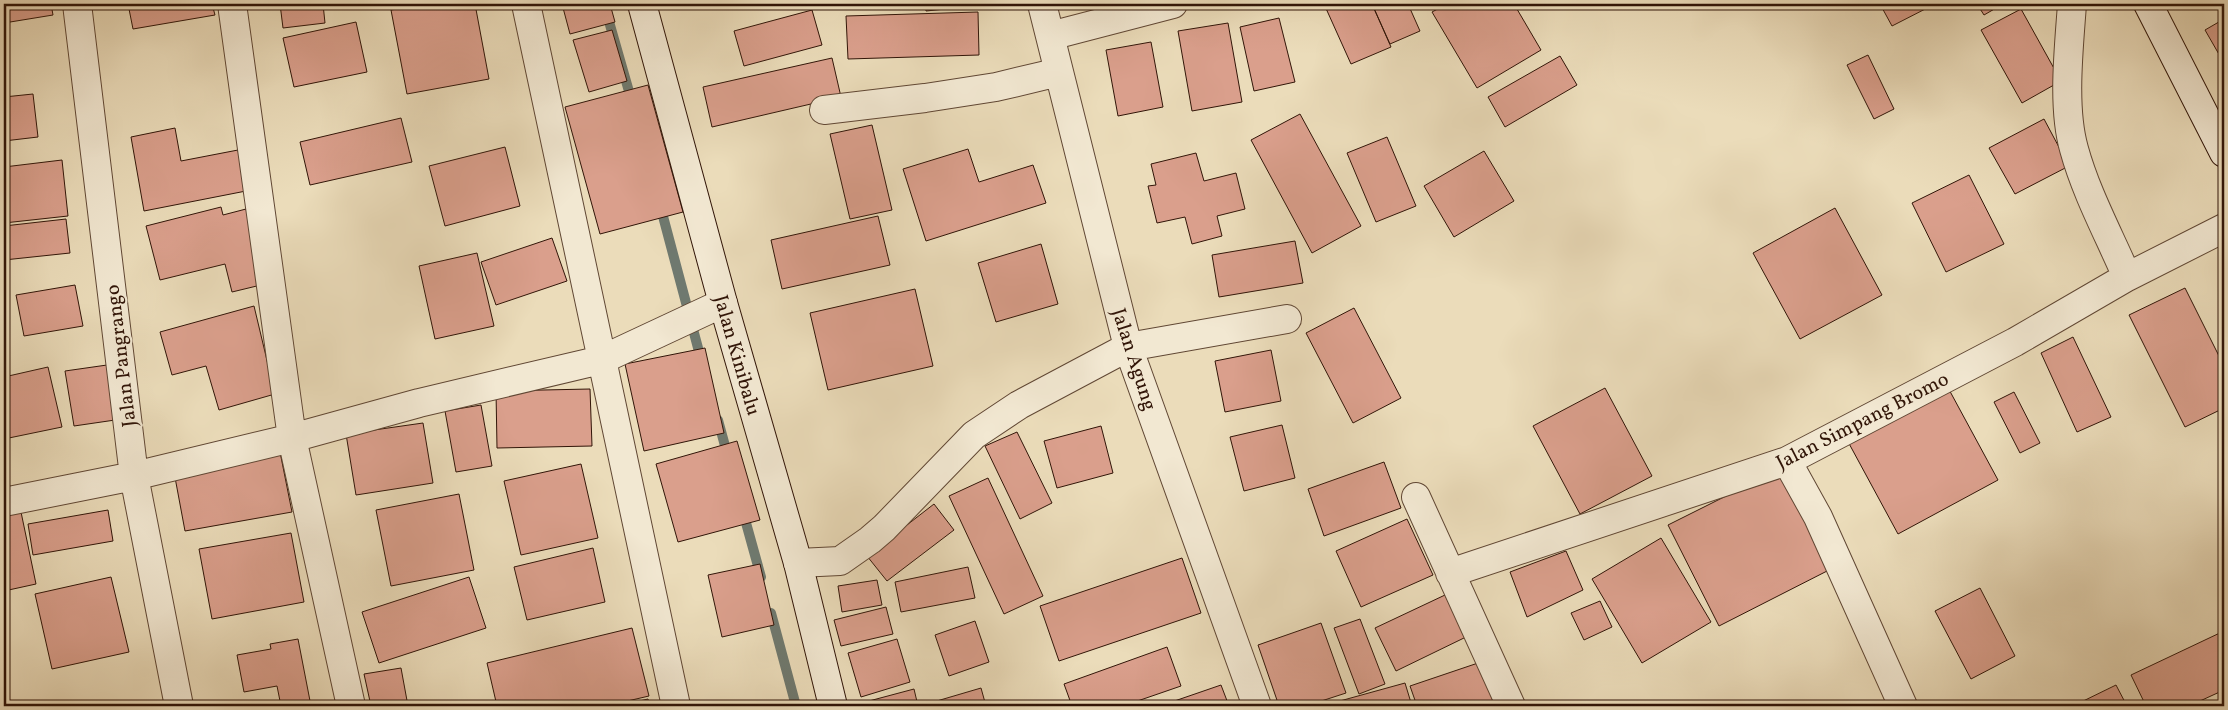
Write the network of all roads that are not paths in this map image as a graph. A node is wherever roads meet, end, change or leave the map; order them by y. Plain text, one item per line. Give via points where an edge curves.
1 (77, 4) edge
2 (232, 4) edge
3 (526, 4) edge
4 (642, 4) edge
5 (1042, 4) edge
6 (1173, 4) edge
7 (2072, 4) edge
8 (2148, 4) edge
9 (1050, 36) junction
10 (1059, 72) junction
11 (824, 110) dead end
12 (2224, 153) edge
13 (2224, 228) edge
14 (2126, 277) junction
15 (723, 303) junction
16 (1287, 319) dead end
17 (1128, 347) junction
18 (601, 360) junction
19 (292, 438) junction
20 (1787, 461) junction
21 (134, 476) junction
22 (1416, 497) dead end
23 (4, 502) edge
24 (798, 563) junction
25 (1450, 573) junction
26 (179, 706) edge
27 (351, 706) edge
28 (676, 706) edge
29 (833, 706) edge
30 (1257, 706) edge
31 (1511, 706) edge
32 (1903, 706) edge

1 - 21 street, Jalan Pangrango
2 - 19 street
3 - 18 street
4 - 15 street, Jalan Kinibalu
5 - 9 street, Jalan Agung
6 - 9 street
7 - 14 street via 2068,71 2074,148
8 - 12 street
9 - 10 street, Jalan Agung
10 - 11 street via 996,87
10 - 17 street, Jalan Agung
13 - 14 street, Jalan Simpang Bromo
14 - 20 street, Jalan Simpang Bromo via 2015,342
15 - 18 street
15 - 24 street, Jalan Kinibalu
16 - 17 street
17 - 24 street via 1019,405 974,435 884,528 840,561
17 - 30 street, Jalan Agung
18 - 19 street via 420,403
18 - 28 street
19 - 21 street
19 - 27 street
20 - 25 street, Jalan Simpang Bromo
20 - 32 street via 1818,517
21 - 23 street
21 - 26 street, Jalan Pangrango
22 - 25 street
24 - 29 street, Jalan Kinibalu
25 - 31 street

